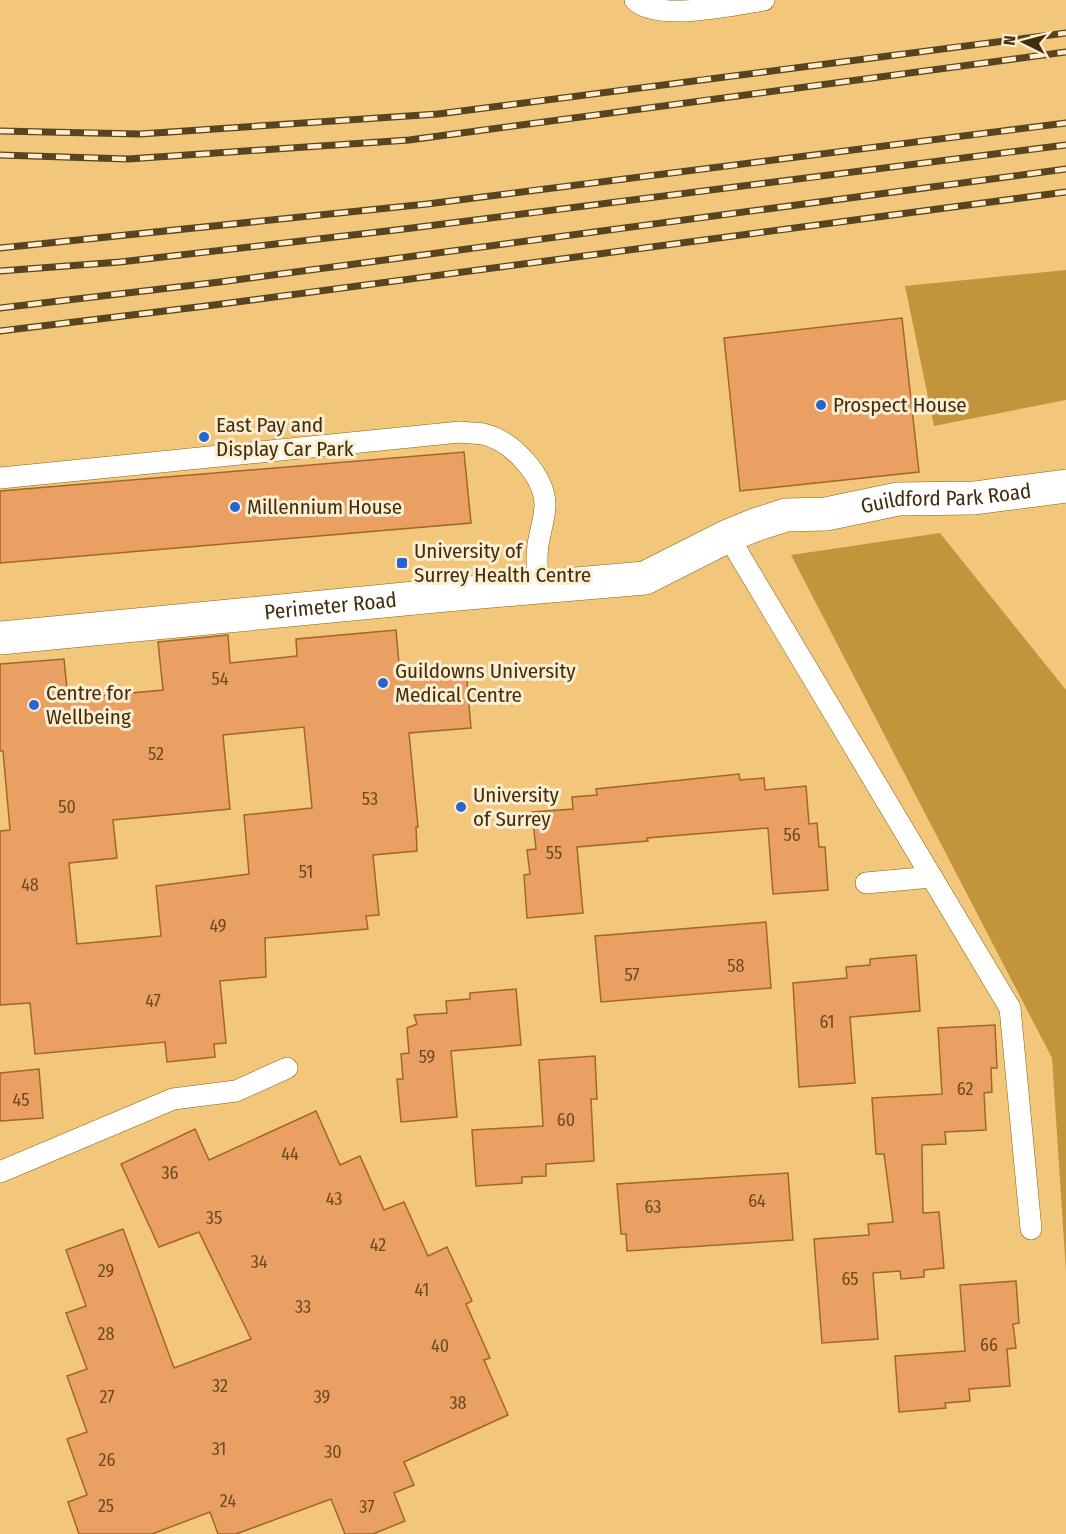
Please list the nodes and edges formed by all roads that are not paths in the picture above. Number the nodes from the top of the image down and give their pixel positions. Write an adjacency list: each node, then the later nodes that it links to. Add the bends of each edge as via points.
1 (634, 0): 2 (lane, via 652,10 669,12)
2 (764, 0)
3 (0, 478): 7 (lane, via 460,432 484,434 522,458 544,490 537,565)
4 (1066, 486): 5 (street, Guildford Park Road, via 974,498 898,499)
5 (826, 514): 6 (street, Perimeter Road, via 786,515)
6 (728, 536): 7 (street, Perimeter Road, via 645,578); 9 (lane)
7 (539, 587): 8 (street, Perimeter Road)
8 (0, 638)
9 (932, 876): 10 (lane); 13 (lane, via 1010,1008)
10 (866, 883)
11 (287, 1068): 12 (lane, via 236,1091 173,1100)
12 (0, 1172)
13 (1031, 1229)

